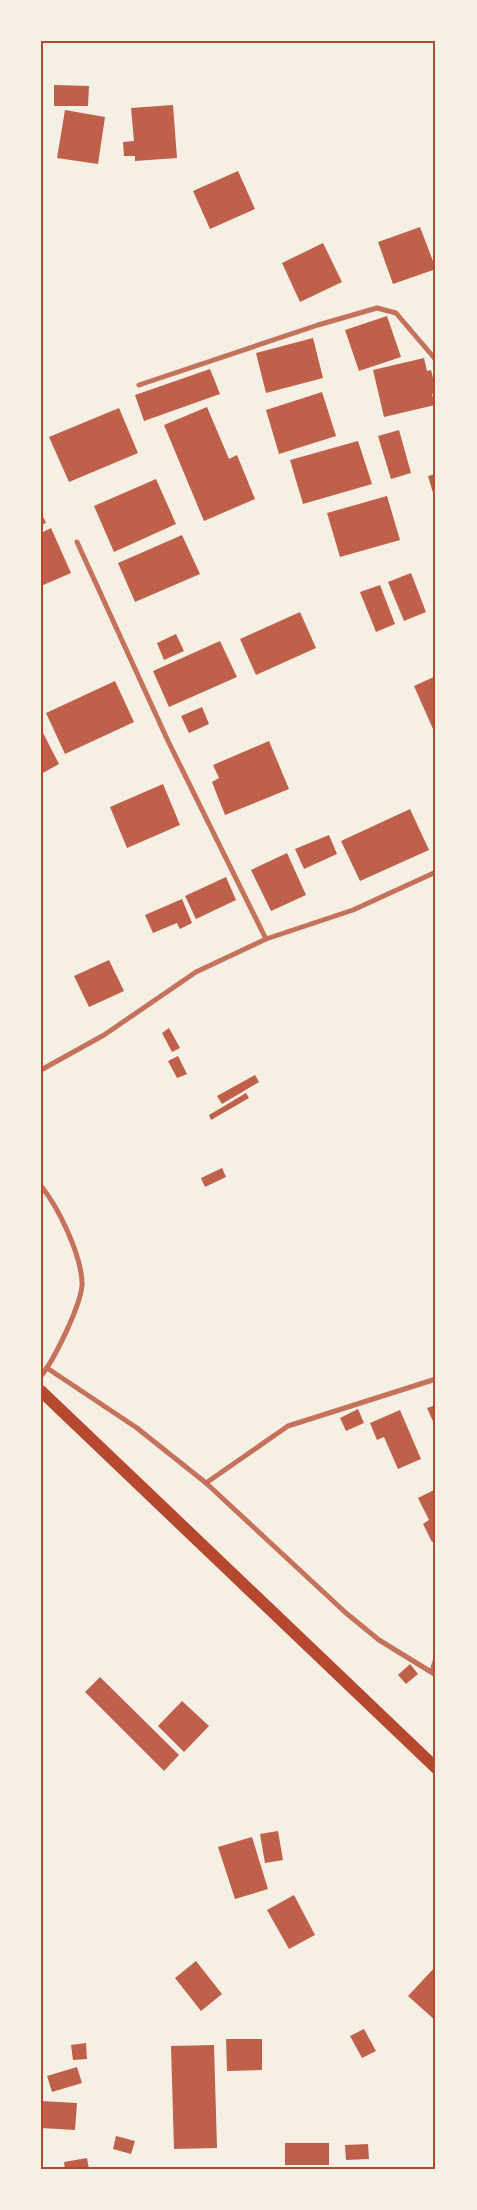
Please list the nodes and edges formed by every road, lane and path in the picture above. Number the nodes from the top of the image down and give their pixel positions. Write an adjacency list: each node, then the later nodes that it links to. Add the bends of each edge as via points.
1 (436, 360): 2 (street, via 396,313 377,308)
2 (139, 385)
3 (77, 542): 5 (street, via 168,741)
4 (436, 872): 5 (street, via 353,910)
5 (266, 939): 6 (street, via 196,972 104,1035)
6 (41, 1070)
7 (41, 1186): 8 (street, via 50,1197 74,1246 83,1283 70,1325)
8 (47, 1368): 9 (street); 12 (street, via 137,1428)
9 (41, 1376)
10 (436, 1379): 12 (street, via 288,1426)
11 (41, 1391): 15 (main road)
12 (206, 1483): 14 (street, via 346,1613 379,1640)
13 (436, 1658): 14 (street)
14 (434, 1673)
15 (436, 1768)

